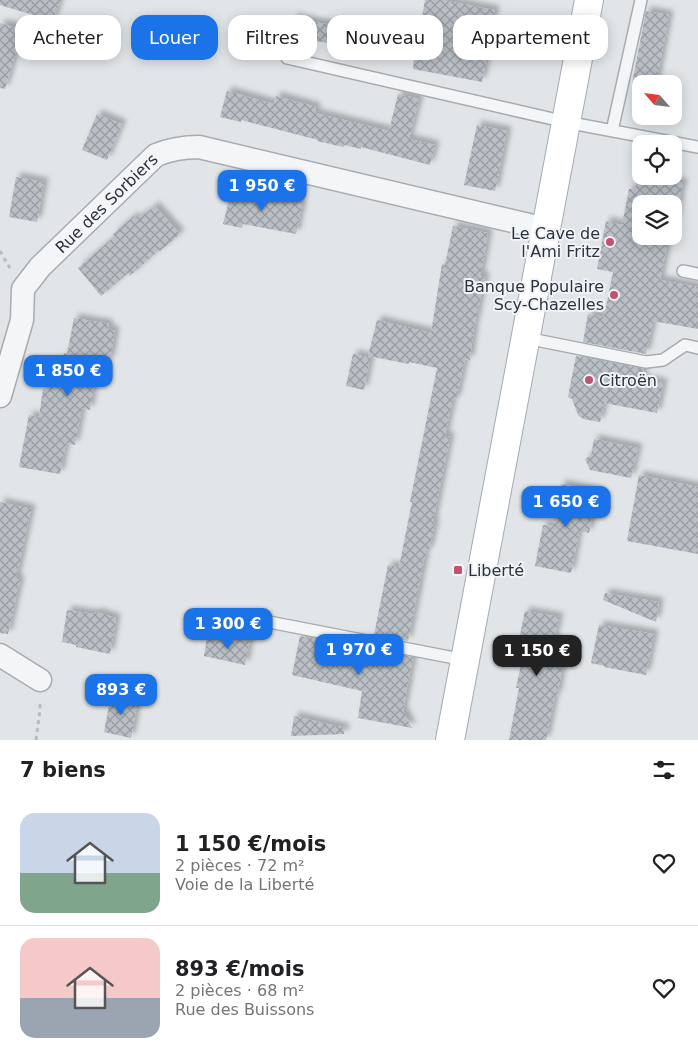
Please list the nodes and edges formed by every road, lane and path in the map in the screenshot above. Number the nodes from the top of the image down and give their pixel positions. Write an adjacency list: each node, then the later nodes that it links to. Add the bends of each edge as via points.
1 (590, 0): 4 (main road)
2 (641, 0): 5 (lane)
3 (296, 60): 4 (lane)
4 (566, 122): 5 (lane); 7 (main road)
5 (612, 131): 6 (lane)
6 (698, 146)
7 (546, 229): 10 (main road); 12 (street, Rue des Sorbiers, via 199,147 167,150 156,155 40,267 23,289 22,320)
8 (683, 271): 9 (lane)
9 (698, 274)
10 (526, 338): 11 (lane, via 646,362 663,360 685,345); 15 (main road)
11 (698, 348)
12 (0, 396)
13 (264, 621): 15 (lane)
14 (0, 655): 16 (street)
15 (465, 660): 18 (main road)
16 (40, 680): 17 (path)
17 (36, 740)
18 (450, 740)

